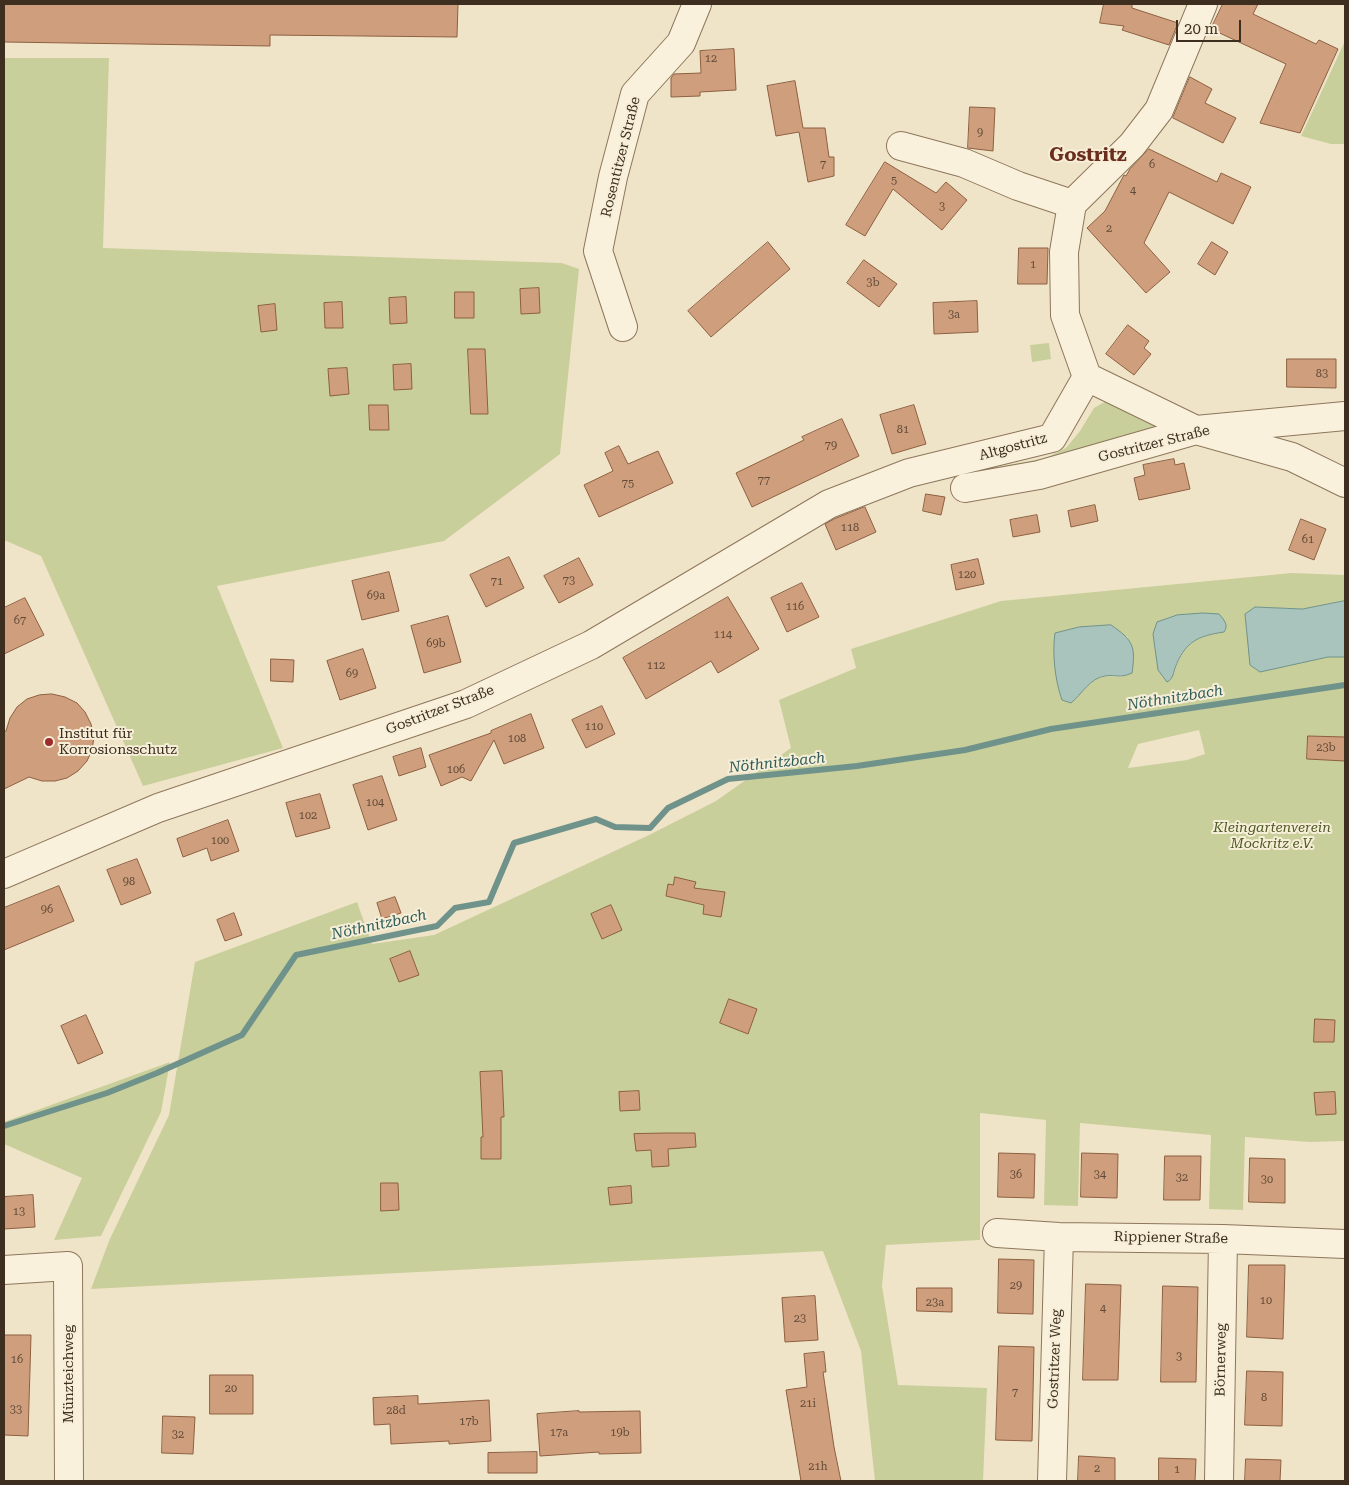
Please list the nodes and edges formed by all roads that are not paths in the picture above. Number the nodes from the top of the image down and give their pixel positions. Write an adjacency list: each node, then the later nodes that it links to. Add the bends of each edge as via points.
1 (697, 4): 5 (street, Rosentitzer Straße, via 681,43 635,94 613,176 598,251)
2 (1203, 4): 4 (street, via 1159,110 1132,145)
3 (901, 146): 4 (street, via 964,163)
4 (1072, 204): 6 (street, via 1064,252 1065,315)
5 (623, 326)
6 (1087, 377): 8 (street); 9 (street, Altgostritz, via 1052,438)
7 (1345, 416): 8 (street, Gostritzer Straße)
8 (1196, 430): 10 (street, via 1292,457); 11 (street, Gostritzer Straße, via 1039,475)
9 (909, 474): 12 (street, Gostritzer Straße, via 829,504 591,646 466,704 158,808)
10 (1345, 483)
11 (964, 488)
12 (4, 874)
13 (997, 1233): 14 (street, Rippiener Straße)
14 (1059, 1237): 15 (street, Rippiener Straße); 19 (street, Gostritzer Weg)
15 (1224, 1238): 16 (street, Rippiener Straße); 20 (street, Börnerweg)
16 (1345, 1244)
17 (4, 1270): 18 (street, Münzteichweg, via 68,1266)
18 (69, 1481)
19 (1052, 1481)
20 (1219, 1481)

